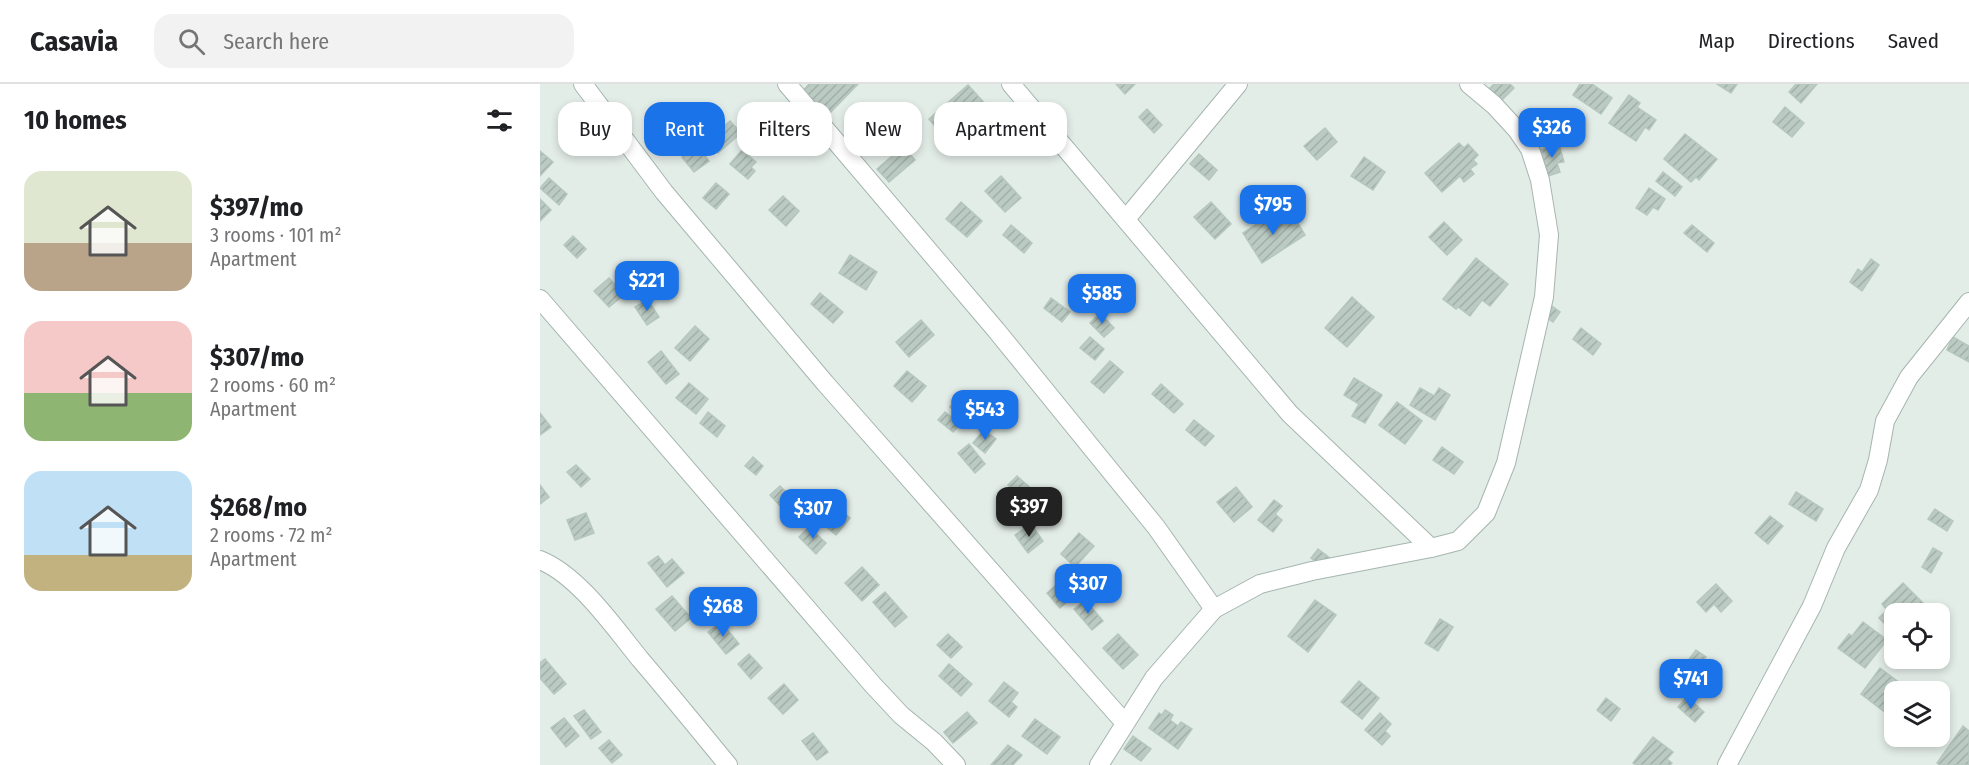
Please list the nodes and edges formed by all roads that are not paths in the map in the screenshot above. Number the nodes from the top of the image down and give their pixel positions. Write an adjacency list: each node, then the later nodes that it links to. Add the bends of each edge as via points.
1 (583, 84): 12 (street, via 664,192 817,374)
2 (787, 84): 11 (street, via 996,330 1156,527)
3 (1011, 84): 6 (street)
4 (1469, 84): 9 (street, via 1494,105 1530,149 1540,180 1549,235 1544,297 1506,464 1486,513 1458,541)
5 (1230, 87): 6 (street)
6 (1126, 219): 9 (street, via 1290,414)
7 (540, 299): 14 (street, via 873,685)
8 (1969, 302): 16 (street, via 1909,377 1885,421 1869,490)
9 (1431, 548): 11 (street, via 1260,584)
10 (540, 560): 13 (street, via 569,577)
11 (1214, 609): 12 (street, via 1154,678)
12 (1124, 722): 15 (street)
13 (728, 765)
14 (956, 765)
15 (1099, 765)
16 (1727, 765)

